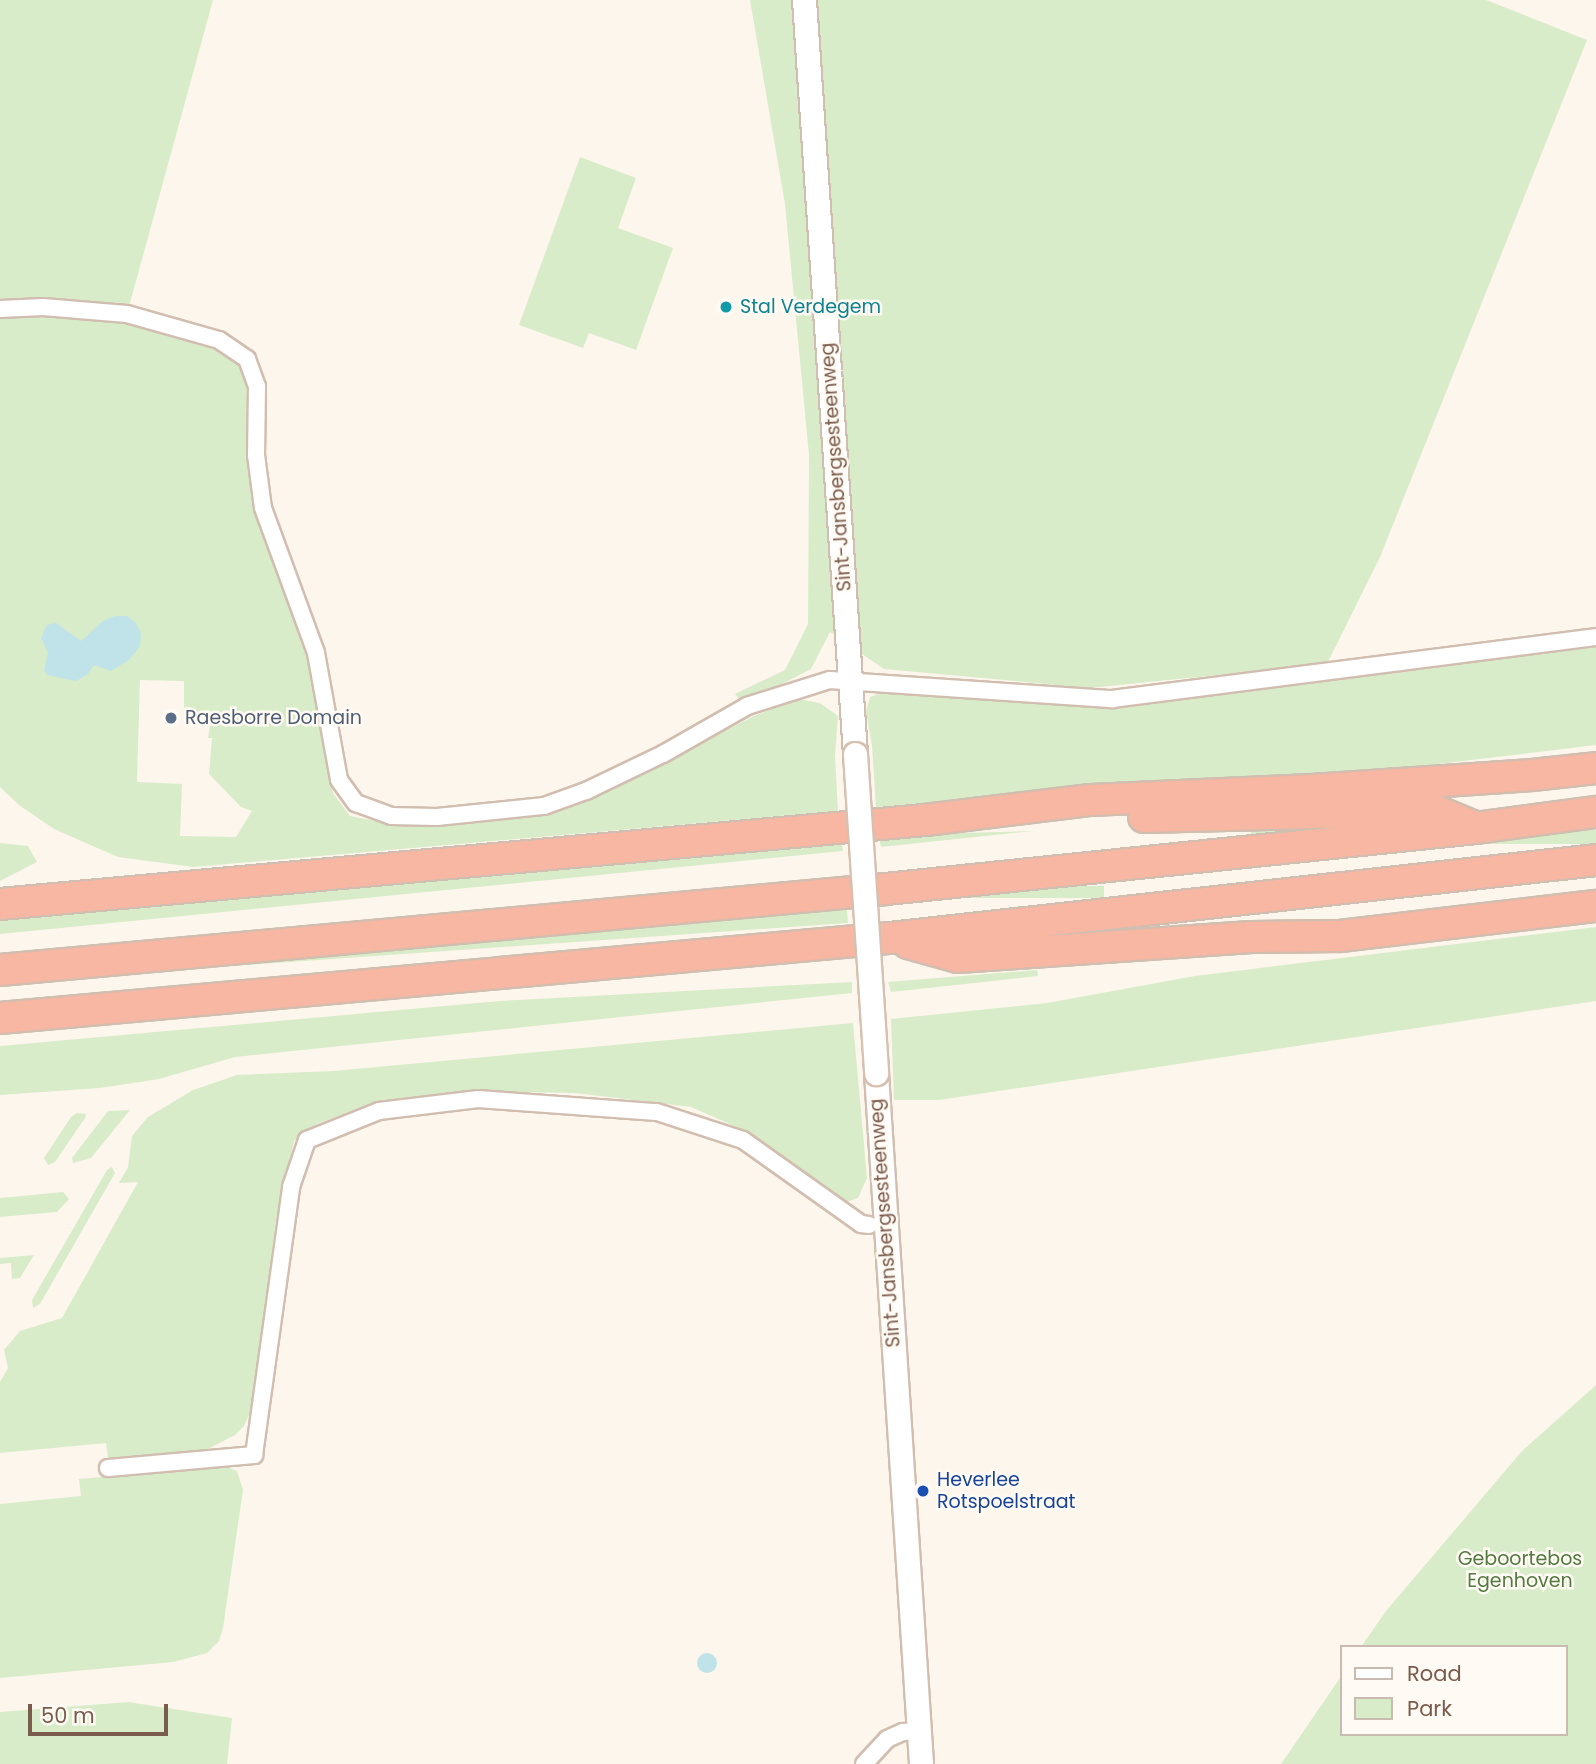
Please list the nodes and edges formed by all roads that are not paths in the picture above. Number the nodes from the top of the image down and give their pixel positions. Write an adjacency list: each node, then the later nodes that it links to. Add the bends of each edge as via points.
1 (804, 0): 4 (main road, Sint-Jansbergsesteenweg)
2 (0, 309): 4 (street, via 43,307 127,314 219,340 247,359 257,386 256,455 263,508 316,653 339,779 356,803 391,816 437,817 544,806 663,754 747,706 830,680)
3 (1596, 637): 4 (street, via 1112,699)
4 (850, 682): 17 (main road, Sint-Jansbergsesteenweg, bridge)
5 (1596, 768): 7 (highway, via 1312,790 1091,800)
6 (1596, 812): 8 (highway)
7 (925, 820): 8 (highway, via 1434,810); 10 (highway)
8 (1476, 828): 13 (highway, via 886,889)
9 (1596, 860): 12 (highway)
10 (0, 905)
11 (1596, 906): 12 (highway, via 1340,936 1251,937 958,957)
12 (890, 938): 14 (highway)
13 (0, 970)
14 (0, 1018)
15 (869, 1225): 16 (street, via 861,1224 743,1140 657,1112 478,1099 379,1111 307,1140 291,1187 254,1455)
16 (108, 1468)
17 (918, 1731): 18 (street, via 887,1739); 19 (main road, Sint-Jansbergsesteenweg)
18 (864, 1764)
19 (921, 1764)

